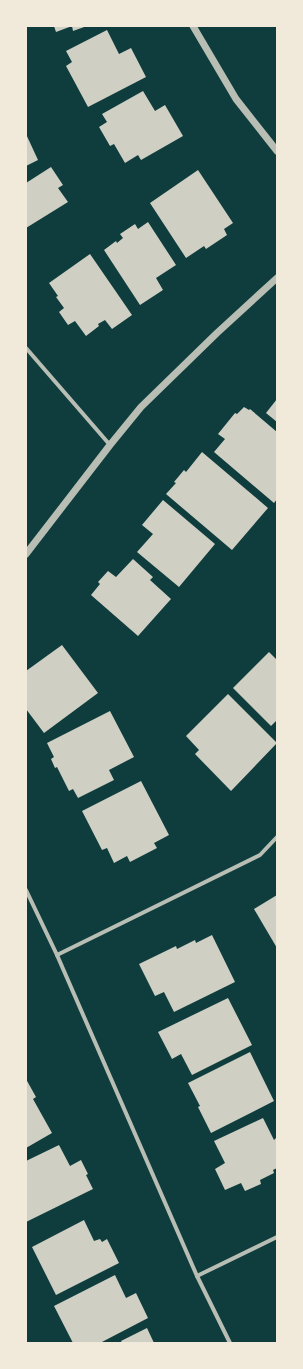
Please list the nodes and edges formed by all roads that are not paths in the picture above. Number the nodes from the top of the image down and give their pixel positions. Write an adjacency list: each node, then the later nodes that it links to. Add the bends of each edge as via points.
1 (193, 26): 2 (street, via 236,99)
2 (277, 151)
3 (277, 278): 5 (street, via 216,333 141,407)
4 (26, 348): 5 (street)
5 (110, 445): 6 (street)
6 (26, 554)
7 (277, 836): 9 (street, via 260,856)
8 (26, 890): 9 (street)
9 (58, 955): 11 (street)
10 (277, 1237): 11 (street)
11 (197, 1276): 12 (street)
12 (230, 1343)

